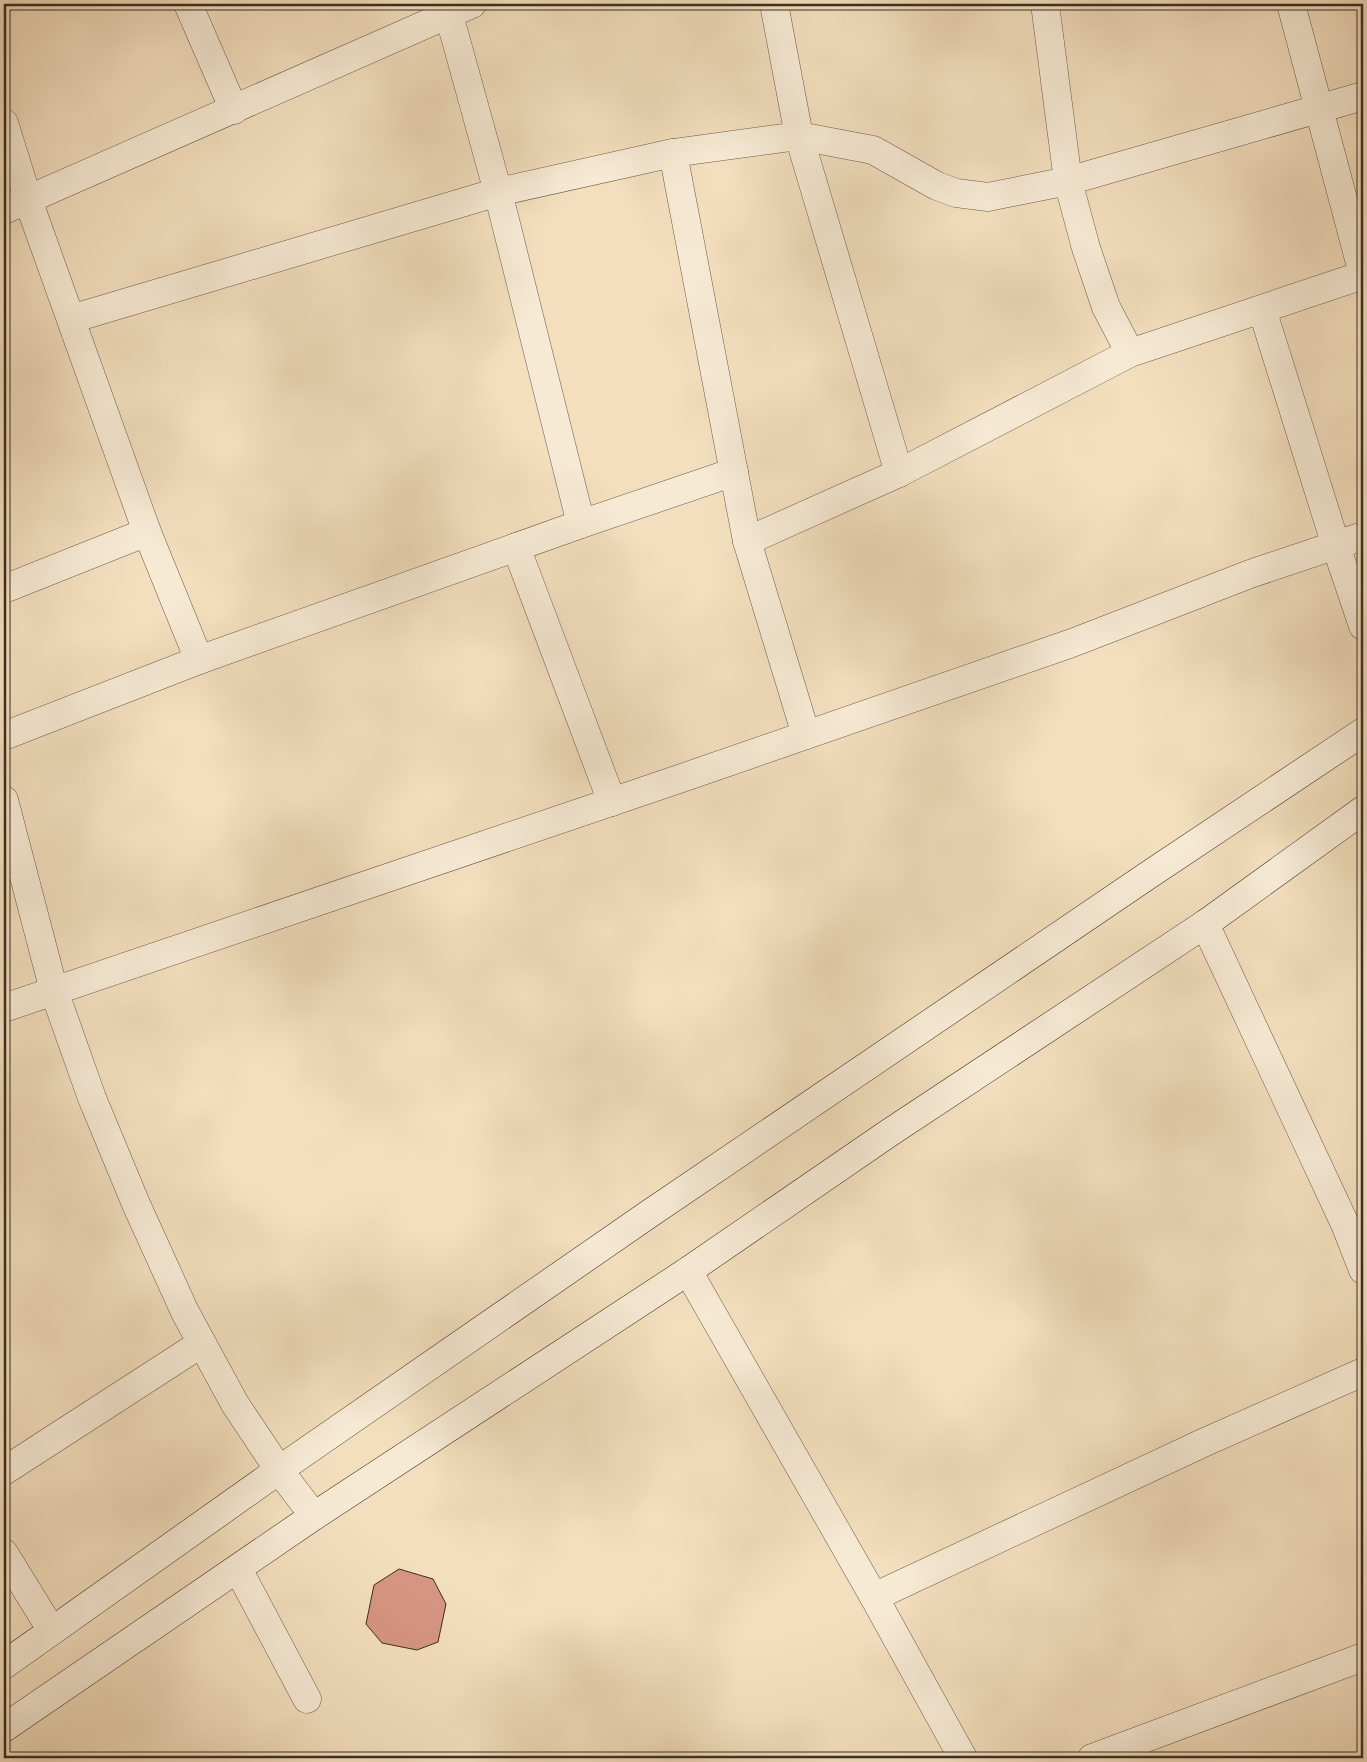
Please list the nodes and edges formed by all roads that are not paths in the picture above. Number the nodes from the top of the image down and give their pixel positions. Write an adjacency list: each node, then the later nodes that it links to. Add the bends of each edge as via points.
1 (188, 4): 8 (street)
2 (774, 4): 10 (street)
3 (1044, 4): 12 (street)
4 (1291, 4): 7 (street)
5 (456, 7): 8 (street); 13 (street)
6 (1363, 96): 7 (street)
7 (1320, 109): 12 (street); 15 (street)
8 (234, 110): 14 (street)
9 (4, 123): 14 (street)
10 (799, 136): 11 (street); 12 (street, via 873,150 936,186 956,193 988,197); 20 (street)
11 (673, 152): 13 (street); 19 (street)
12 (1068, 181): 18 (street, via 1106,307)
13 (498, 192): 17 (street); 21 (street)
14 (16, 205): 17 (street)
15 (1363, 274): 16 (street)
16 (1262, 309): 18 (street); 25 (street)
17 (70, 319): 22 (street)
18 (1130, 353): 20 (street)
19 (734, 472): 21 (street); 24 (street)
20 (898, 473): 24 (street)
21 (581, 524): 26 (street)
22 (146, 532): 27 (street); 29 (street)
23 (1363, 536): 25 (street)
24 (747, 541): 31 (street)
25 (1336, 546): 28 (street); 31 (street, via 1250,574 1072,642)
26 (516, 548): 29 (street); 34 (street)
27 (4, 590)
28 (1363, 626)
29 (199, 660): 32 (street)
30 (1363, 732): 43 (street, via 648,1214)
31 (806, 735): 34 (street)
32 (4, 736)
33 (4, 800): 37 (street)
34 (612, 802): 37 (street)
35 (1363, 810): 36 (street)
36 (1205, 924): 39 (street, via 1345,1224); 40 (street, via 889,1133)
37 (54, 990): 38 (street); 41 (street, via 92,1098 185,1312)
38 (4, 1008)
39 (1363, 1270)
40 (688, 1271): 45 (street); 48 (street)
41 (202, 1343): 43 (street, via 235,1404); 44 (street)
42 (1363, 1372): 48 (street)
43 (279, 1470): 45 (street); 49 (street)
44 (4, 1471)
45 (314, 1516): 47 (street)
46 (4, 1553): 49 (street)
47 (238, 1569): 52 (street); 53 (street)
48 (874, 1597): 54 (street)
49 (52, 1631): 51 (street)
50 (1363, 1657): 55 (street)
51 (4, 1665)
52 (307, 1699)
53 (4, 1728)
54 (963, 1758)
55 (1092, 1758)

